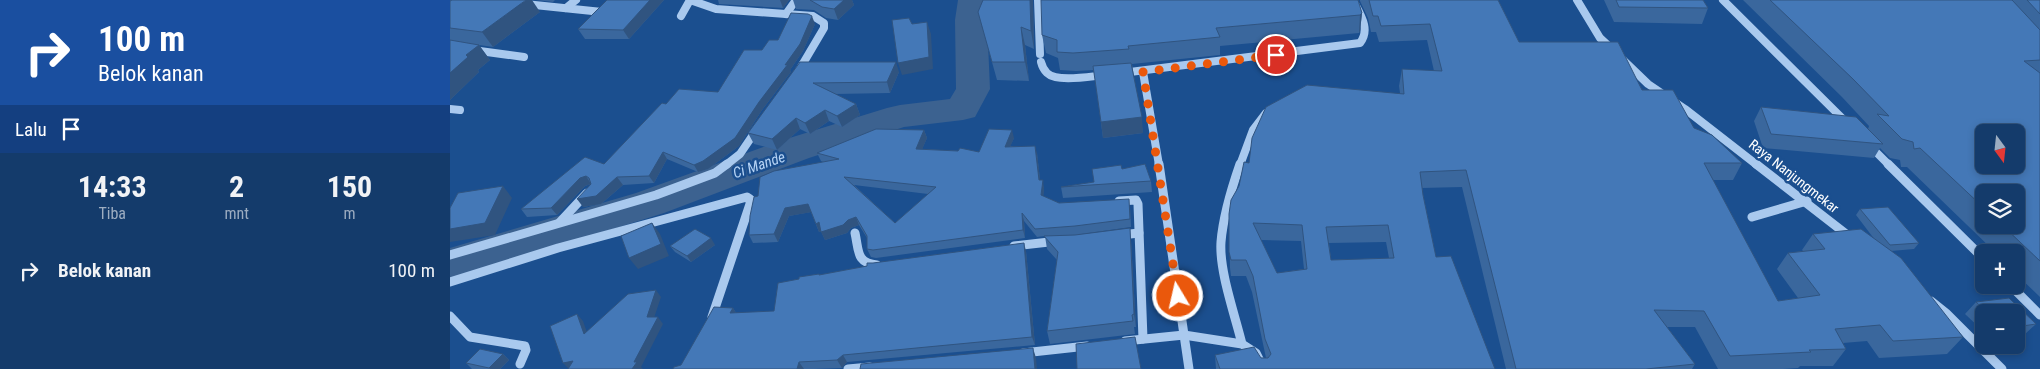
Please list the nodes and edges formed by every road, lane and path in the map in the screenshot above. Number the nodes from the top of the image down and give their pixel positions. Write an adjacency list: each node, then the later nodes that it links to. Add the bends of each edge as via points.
1 (576, 0): 9 (street)
2 (690, 0): 11 (street, via 716,8); 12 (street)
3 (796, 0): 11 (street)
4 (1038, 0): 14 (street)
5 (1353, 0): 19 (street, via 1366,27 1360,44)
6 (1577, 0): 29 (street, Raya Nanjungmekar, via 1600,38 1648,84)
7 (1723, 0): 25 (street)
8 (517, 4): 9 (street)
9 (566, 8): 10 (street)
10 (602, 12)
11 (786, 14): 17 (street, via 814,16 824,23)
12 (681, 16)
13 (450, 47): 15 (street)
14 (1040, 54)
15 (524, 57)
16 (1041, 62): 19 (street, via 1050,75 1061,77)
17 (802, 67): 18 (street); 20 (street)
18 (812, 67)
19 (1143, 72): 47 (street)
20 (790, 82)
21 (450, 109): 23 (street)
22 (1269, 109): 50 (street, via 1253,130 1233,184 1221,243 1225,276)
23 (460, 110)
24 (762, 122): 31 (street, via 740,154 715,174)
25 (1857, 133)
26 (1864, 140): 38 (street)
27 (590, 190): 31 (street)
28 (1112, 201): 33 (street, via 1136,200)
29 (1806, 201): 30 (street); 36 (street, Raya Nanjungmekar)
30 (1752, 217)
31 (558, 224): 39 (street)
32 (855, 233): 40 (street, via 860,258 866,264)
33 (1139, 233): 34 (street); 48 (street)
34 (1112, 236)
35 (1069, 241): 37 (street)
36 (1856, 242)
37 (1008, 247)
38 (1975, 250)
39 (450, 254)
40 (886, 263)
41 (450, 282): 46 (street, via 558,248 747,197 750,204)
42 (2019, 294): 44 (street)
43 (1924, 296): 58 (street)
44 (2040, 315)
45 (450, 316): 53 (street, via 470,337 525,346)
46 (707, 326)
47 (1184, 335): 48 (street); 50 (street); 56 (street)
48 (1143, 338): 49 (street)
49 (1114, 342)
50 (1242, 344): 57 (street, via 1256,353)
51 (1094, 345): 52 (street)
52 (1010, 354)
53 (520, 364)
54 (877, 366): 55 (street)
55 (848, 369)
56 (1189, 369)
57 (1264, 369)
58 (2002, 369)

